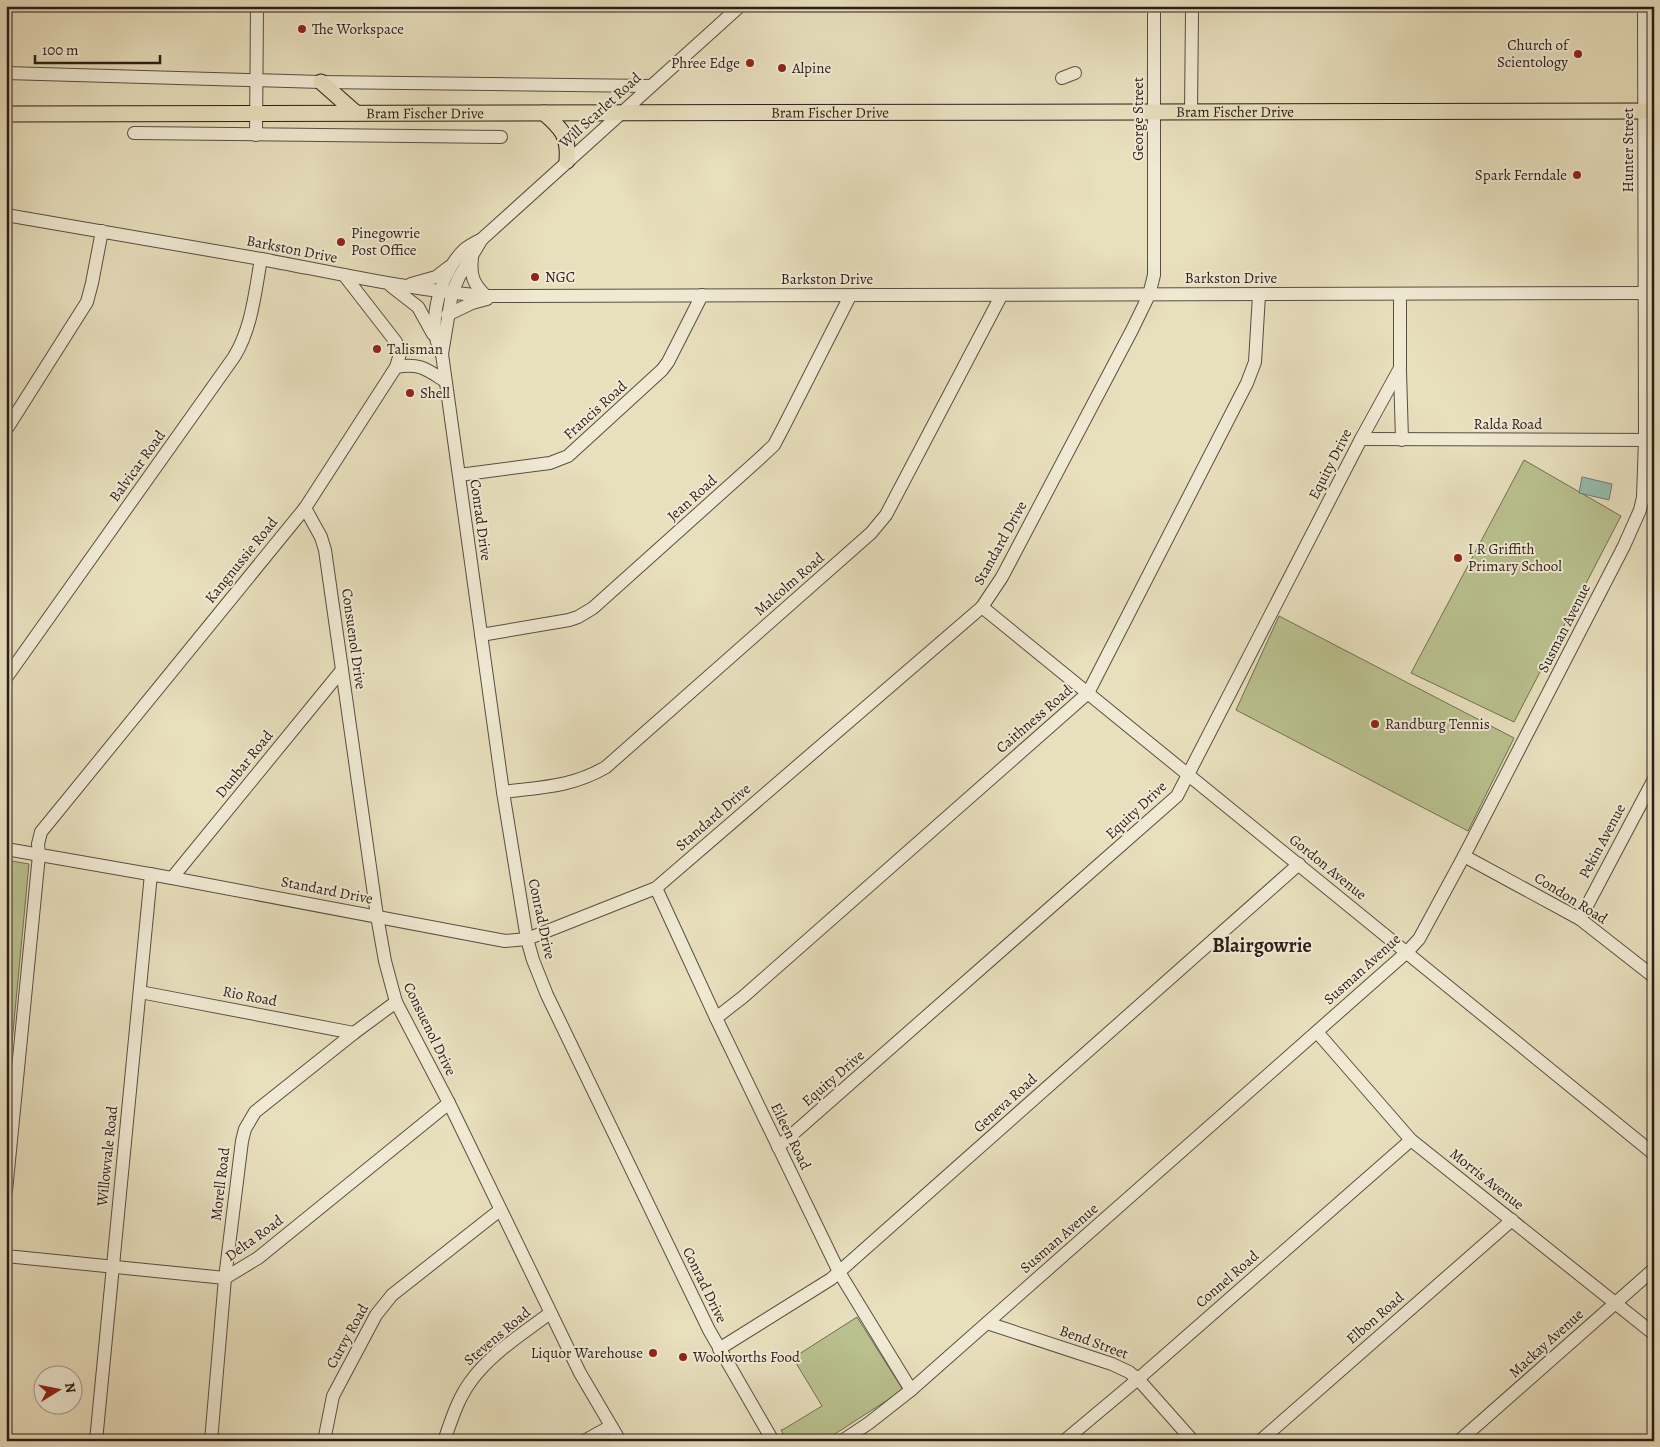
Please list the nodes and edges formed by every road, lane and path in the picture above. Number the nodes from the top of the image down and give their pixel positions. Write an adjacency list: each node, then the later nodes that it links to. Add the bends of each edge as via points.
1 (257, 6): 9 (street)
2 (740, 6): 11 (street, Will Scarlet Road)
3 (1154, 6): 14 (street, George Street)
4 (1644, 6): 12 (street, Hunter Street)
5 (1192, 12): 15 (street)
6 (6, 73): 9 (street, Bram Fischer Drive)
7 (1074, 73): 8 (street)
8 (1062, 78)
9 (256, 80): 10 (street, Bram Fischer Drive); 16 (street)
10 (321, 82): 11 (street, Bram Fischer Drive); 17 (main road)
11 (650, 86): 13 (street, Will Scarlet Road)
12 (1649, 111): 15 (main road, Bram Fischer Drive); 24 (street, Hunter Street)
13 (622, 112): 14 (main road, Bram Fischer Drive); 18 (main road, Bram Fischer Drive); 23 (street, Will Scarlet Road)
14 (1154, 112): 15 (main road, Bram Fischer Drive); 27 (street, George Street)
15 (1191, 112)
16 (256, 113): 17 (main road, Bram Fischer Drive); 19 (main road, Bram Fischer Drive); 21 (street)
17 (356, 113): 18 (main road, Bram Fischer Drive)
18 (544, 113): 23 (main road, via 565,136)
19 (6, 114)
20 (134, 133): 21 (street, Bram Fischer Drive)
21 (256, 134): 22 (street, Bram Fischer Drive)
22 (501, 137)
23 (567, 161): 28 (street, Will Scarlet Road)
24 (1649, 201): 38 (street, Hunter Street)
25 (6, 215): 26 (street, Barkston Drive)
26 (102, 231): 30 (street, Barkston Drive); 50 (street, via 84,308)
27 (1154, 232): 40 (street, Standard Drive, via 1154,275)
28 (482, 239): 29 (street, Will Scarlet Road); 31 (street, Will Scarlet Road, via 466,248)
29 (472, 258): 35 (street, Will Scarlet Road); 41 (street, via 474,283)
30 (261, 259): 32 (street, Barkston Drive); 59 (street, Balvicar Road, via 241,347)
31 (454, 263): 34 (street, via 436,277); 35 (street, Will Scarlet Road, via 446,275)
32 (344, 275): 33 (street, Barkston Drive); 47 (street, via 396,342 400,354)
33 (384, 282): 34 (street, Barkston Drive); 45 (street, via 418,306)
34 (403, 286): 35 (street, Barkston Drive)
35 (446, 292): 41 (street, Barkston Drive); 44 (street, Conrad Drive); 45 (street, Conrad Drive, via 435,317)
36 (1259, 294): 37 (street, Barkston Drive); 40 (street, Barkston Drive); 60 (street, Caithness Road, via 1255,362 1250,377)
37 (1400, 294): 38 (street, Barkston Drive); 48 (street, Equity Drive)
38 (1649, 294): 53 (street, Susman Avenue)
39 (702, 295): 41 (street, Barkston Drive); 42 (street, Barkston Drive); 54 (street, Francis Road, via 662,370 568,456 534,466)
40 (1149, 295): 43 (street, Barkston Drive); 56 (street, Standard Drive, via 1002,577)
41 (490, 296): 44 (street)
42 (850, 296): 43 (street, Barkston Drive); 57 (street, Jean Road, via 774,445 758,460 578,617)
43 (1001, 296): 63 (street, Malcolm Road, via 886,515 871,533 606,767 590,777 561,785)
44 (447, 315): 46 (street, Conrad Drive)
45 (435, 338): 46 (street, Conrad Drive)
46 (442, 354): 49 (street, Conrad Drive)
47 (396, 367): 49 (street, via 423,367); 55 (street, Kangnussie Road)
48 (1400, 368): 51 (street, Equity Drive); 52 (street, Equity Drive)
49 (445, 381): 54 (street, Conrad Drive)
50 (6, 430)
51 (1361, 439): 52 (street, Ralda Road); 61 (street, Equity Drive)
52 (1402, 440): 53 (street, Ralda Road)
53 (1649, 440): 66 (street, Susman Avenue, via 1643,497 1634,524)
54 (459, 475): 57 (street, Conrad Drive)
55 (305, 508): 58 (street, Consuenol Drive, via 325,550); 65 (street, Kangnussie Road, via 48,822 38,839)
56 (982, 607): 60 (street, Gordon Avenue); 70 (street, Standard Drive)
57 (481, 635): 63 (street, Conrad Drive)
58 (342, 670): 69 (street, Dunbar Road); 71 (street, Consuenol Drive)
59 (6, 678)
60 (1088, 693): 61 (street, Gordon Avenue); 78 (street, Caithness Road)
61 (1187, 775): 67 (street, Gordon Avenue); 83 (street, Equity Drive, via 1174,799)
62 (1654, 779): 72 (street, Pekin Avenue)
63 (503, 792): 73 (street, Conrad Drive)
64 (6, 849): 65 (street, Standard Drive)
65 (39, 855): 68 (street, Standard Drive); 85 (street, Kangnussie Road)
66 (1464, 856): 72 (street, Condon Road); 74 (street, Susman Avenue, via 1419,939)
67 (1299, 864): 74 (street, Gordon Avenue); 91 (street, Geneva Road)
68 (151, 874): 69 (street, Standard Drive); 76 (street, Willowvale Road)
69 (172, 878): 71 (street, Standard Drive)
70 (656, 888): 73 (street, Standard Drive); 78 (street, Eileen Road)
71 (377, 916): 73 (street, Standard Drive, via 505,941); 77 (street, Consuenol Drive)
72 (1580, 919): 75 (street, Condon Road)
73 (527, 939): 97 (street, Conrad Drive, via 547,995)
74 (1407, 952): 79 (street, Susman Avenue); 84 (street, Gordon Avenue)
75 (1654, 977)
76 (140, 992): 80 (street, Rio Road); 89 (street, Willowvale Road)
77 (396, 1002): 80 (street, Morell Road); 81 (street, Consuenol Drive)
78 (716, 1018): 83 (street, Eileen Road)
79 (1316, 1032): 82 (street, Morris Avenue); 95 (street, Susman Avenue)
80 (354, 1033): 92 (street, Morell Road, via 250,1119 242,1141)
81 (449, 1103): 86 (street, Consuenol Drive); 92 (street, Delta Road, via 258,1258)
82 (1411, 1140): 87 (street, Morris Avenue); 98 (street, Connel Road)
83 (778, 1147): 91 (street, Eileen Road)
84 (1654, 1154)
85 (6, 1191)
86 (500, 1210): 94 (street, Consuenol Drive); 103 (street, Curvy Road, via 385,1302 333,1396)
87 (1512, 1220): 93 (street, Morris Avenue); 111 (street, Elbon Road)
88 (6, 1256): 89 (street, Delta Road)
89 (113, 1266): 92 (street, Delta Road); 101 (street, Willowvale Road)
90 (1654, 1269): 93 (street, Mackay Avenue)
91 (839, 1272): 97 (street, Geneva Road); 99 (street, Eileen Road)
92 (225, 1278): 102 (street, Morell Road)
93 (1614, 1304): 96 (street, Morris Avenue); 112 (street, Mackay Avenue)
94 (550, 1313): 100 (street, Consuenol Drive); 104 (street, Stevens Road, via 479,1371 464,1390)
95 (987, 1323): 98 (street, Bend Street, via 1112,1364); 99 (street, Susman Avenue)
96 (1654, 1334)
97 (719, 1349): 107 (street, Conrad Drive)
98 (1138, 1379): 109 (street, Connel Road); 110 (street, Bend Street)
99 (912, 1390): 108 (street, Susman Avenue)
100 (611, 1426): 105 (street); 106 (street, Consuenol Drive)
101 (96, 1441)
102 (211, 1441)
103 (324, 1441)
104 (444, 1441)
105 (584, 1441)
106 (620, 1441)
107 (773, 1441)
108 (842, 1441)
109 (1064, 1441)
110 (1193, 1441)
111 (1260, 1441)
112 (1460, 1441)

